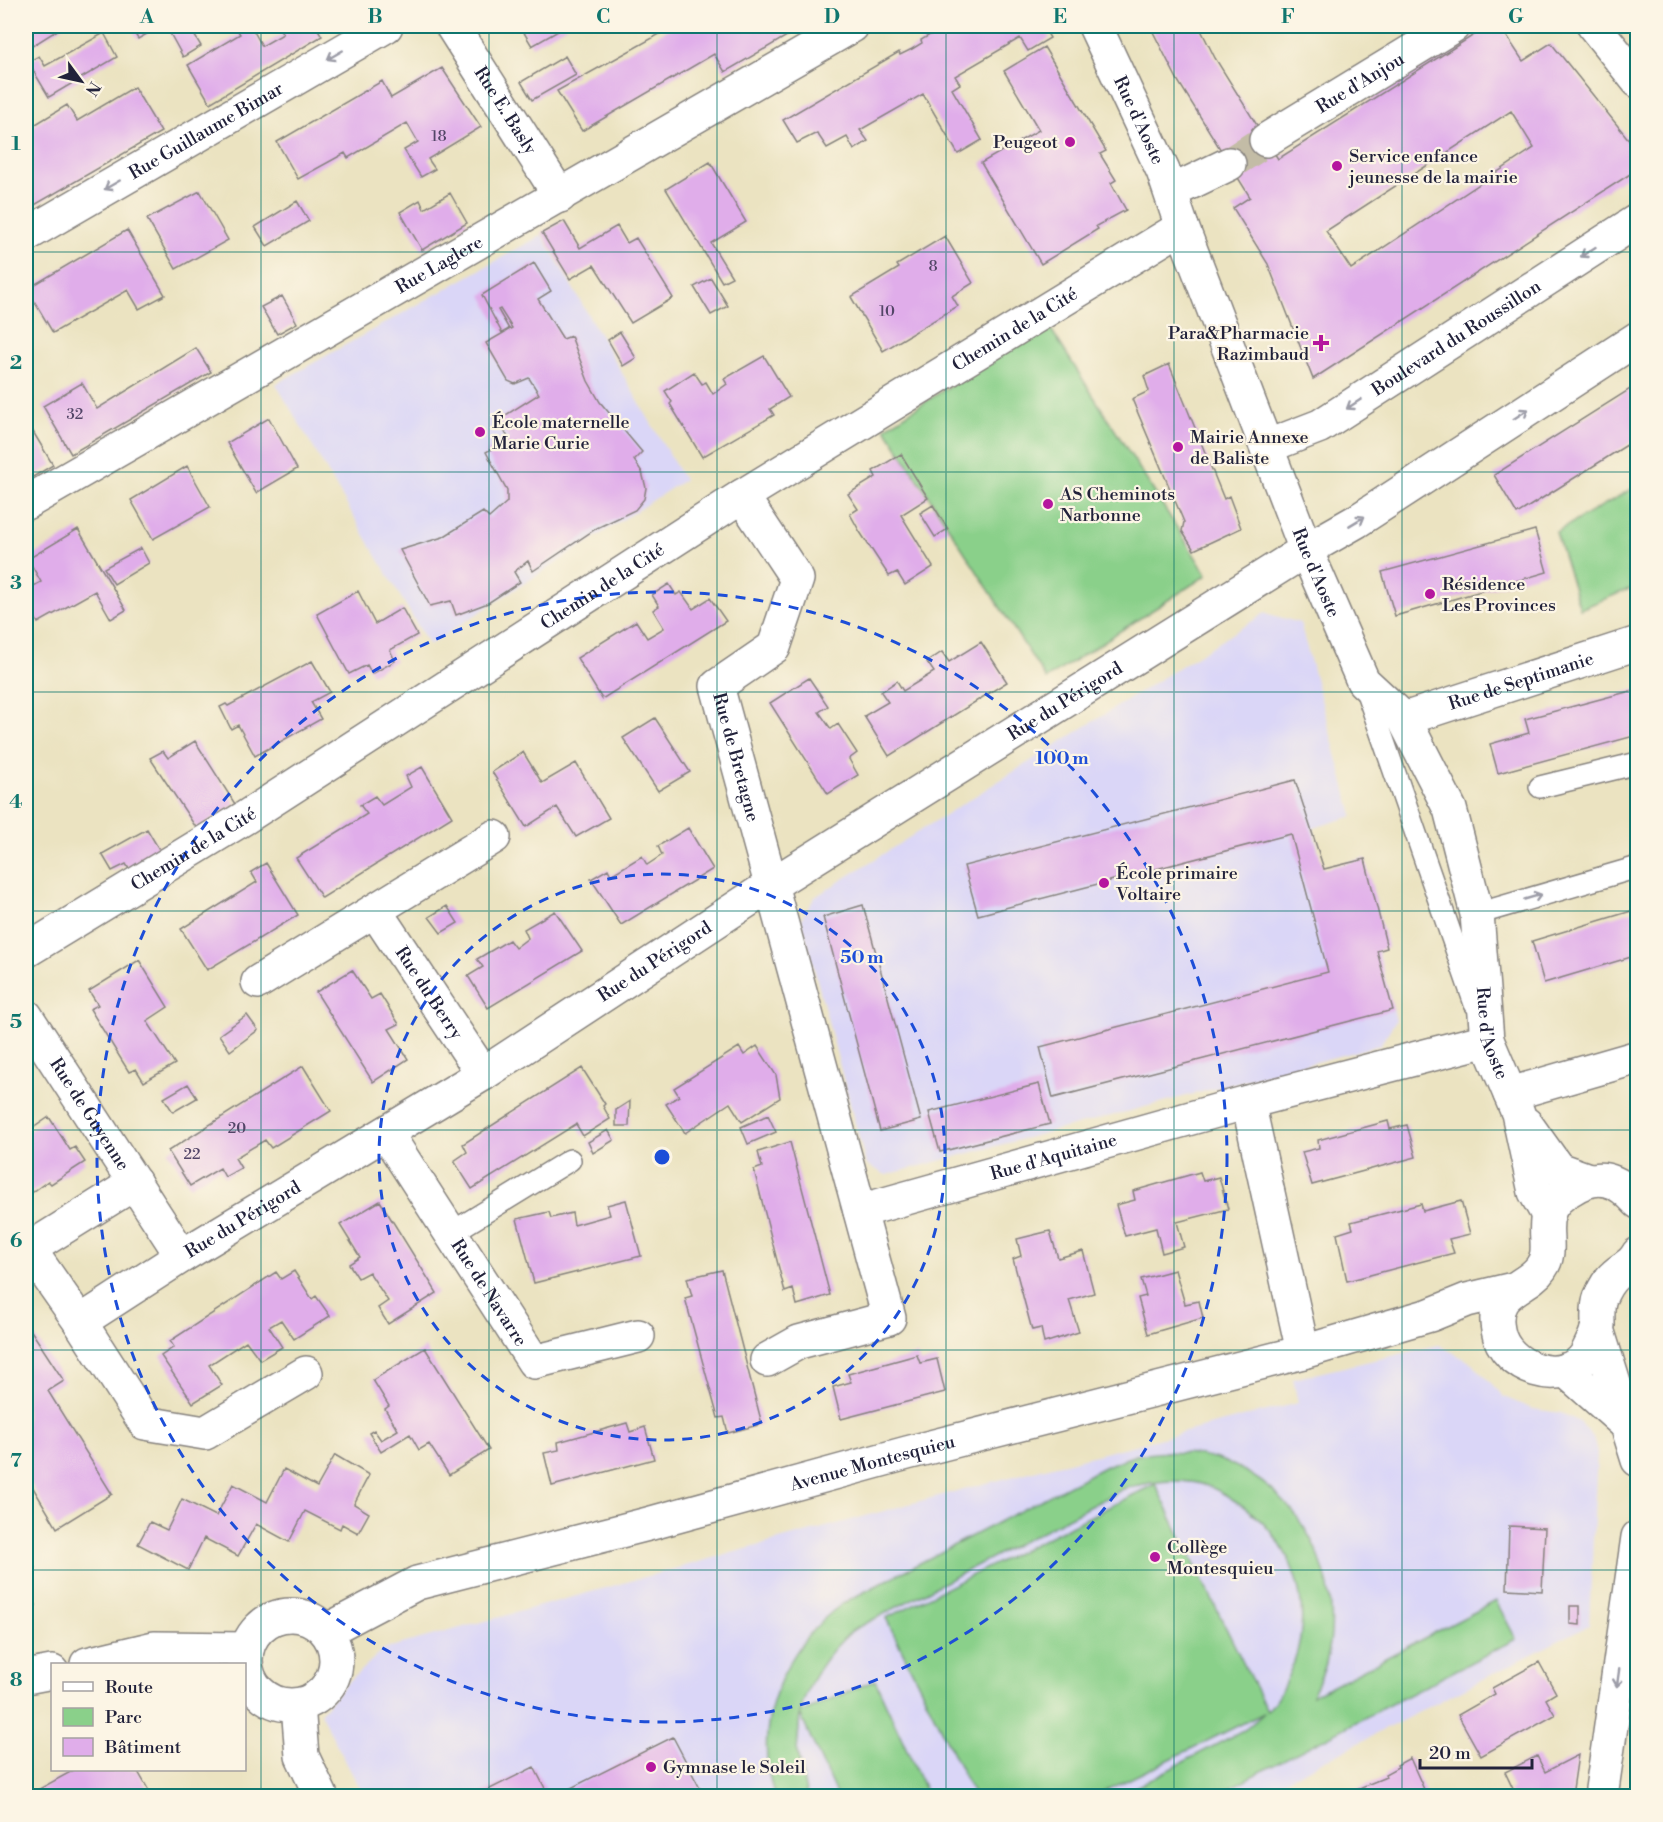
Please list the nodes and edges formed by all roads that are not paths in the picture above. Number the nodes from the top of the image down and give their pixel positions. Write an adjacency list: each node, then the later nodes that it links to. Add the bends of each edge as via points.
1 (386, 26): 14 (street, Rue Guillaume Bimar, one-way to 14)
2 (452, 26): 11 (street, Rue E. Basly)
3 (852, 26): 11 (street, Rue Laglere)
4 (1095, 26): 10 (street, Rue d'Aoste)
5 (1453, 26): 8 (street, Rue d'Anjou)
6 (1594, 26): 7 (street)
7 (1638, 81)
8 (1266, 140)
9 (1229, 164): 10 (street)
10 (1171, 192): 13 (street, Rue d'Aoste)
11 (560, 196): 18 (street, Rue Laglere)
12 (1638, 220): 16 (street, Boulevard du Roussillon, one-way to 16, via 1320,426)
13 (1182, 227): 16 (street, Rue d'Aoste); 17 (street, Chemin de la Cité)
14 (26, 235)
15 (1638, 338): 19 (street, one-way to 15, via 1357,521)
16 (1268, 446): 19 (street, Rue d'Aoste)
17 (742, 496): 27 (street, Rue de Bretagne, via 797,579 774,647 717,686); 30 (street, Chemin de la Cité, via 266,804)
18 (26, 503)
19 (1306, 550): 21 (street, Rue d'Aoste); 27 (street, Rue du Périgord)
20 (1638, 643): 22 (street, Rue de Septimanie)
21 (1363, 681): 22 (street, Rue d'Aoste); 33 (lane)
22 (1404, 718): 29 (street, Rue d'Aoste, via 1450,809)
23 (1638, 763): 24 (lane)
24 (1539, 787)
25 (494, 837): 28 (street)
26 (1638, 867): 29 (lane, one-way to 26)
27 (771, 885): 35 (street, Rue du Périgord); 43 (street)
28 (375, 911): 31 (street); 35 (street, Rue du Berry)
29 (1477, 914): 33 (street, Rue d'Aoste)
30 (26, 951)
31 (258, 982)
32 (26, 1016): 41 (street, Rue de Guyenne)
33 (1487, 1040): 36 (street, Rue d'Aquitaine); 37 (street, Rue d'Aoste)
34 (1638, 1057): 37 (street)
35 (483, 1074): 38 (street, Rue du Périgord)
36 (1248, 1102): 43 (street, Rue d'Aquitaine); 55 (street)
37 (1514, 1104): 40 (street, Rue d'Aoste, via 1558,1169); 44 (street, Rue d'Aoste, via 1535,1192)
38 (386, 1133): 45 (street, Rue de Navarre); 47 (street, Rue du Périgord)
39 (570, 1160): 45 (lane)
40 (1586, 1179): 42 (street, Rue d'Aoste, via 1603,1179 1624,1187); 44 (street, via 1558,1196)
41 (135, 1184): 46 (street, Rue de Guyenne); 47 (street, Rue de Guyenne)
42 (1638, 1202)
43 (860, 1211): 56 (street, via 889,1318 799,1342)
44 (1548, 1215): 49 (street, Avenue Montesquieu, via 1548,1259 1537,1274)
45 (451, 1233): 54 (street, Rue de Navarre, via 534,1362)
46 (27, 1250): 51 (street)
47 (182, 1256): 51 (street, Rue du Périgord)
48 (1636, 1260): 52 (street, via 1614,1276 1599,1300)
49 (1509, 1290): 50 (street, Avenue Montesquieu, via 1467,1300); 53 (street, via 1499,1310)
50 (1430, 1315): 53 (street, Avenue Montesquieu); 55 (street, Avenue Montesquieu)
51 (80, 1322): 58 (street, via 145,1423 205,1433)
52 (1597, 1329): 57 (street, via 1585,1356); 59 (street)
53 (1498, 1330): 57 (street, via 1509,1355 1530,1370)
54 (638, 1336)
55 (1303, 1352): 62 (street, Avenue Montesquieu, via 417,1584)
56 (767, 1360)
57 (1565, 1370): 59 (street)
58 (306, 1373)
59 (1626, 1424): 60 (street)
60 (1638, 1460)
61 (1638, 1537): 69 (street, one-way to 69)
62 (326, 1631): 63 (street, via 312,1620 297,1615 281,1616 259,1627); 67 (street, via 335,1650 335,1668 329,1684 312,1700)
63 (247, 1649): 64 (street, via 154,1648); 67 (street, via 246,1665 256,1689 281,1704)
64 (95, 1663)
65 (51, 1672): 66 (street)
66 (26, 1677)
67 (298, 1705): 68 (street, via 302,1756)
68 (321, 1797)
69 (1601, 1797)

